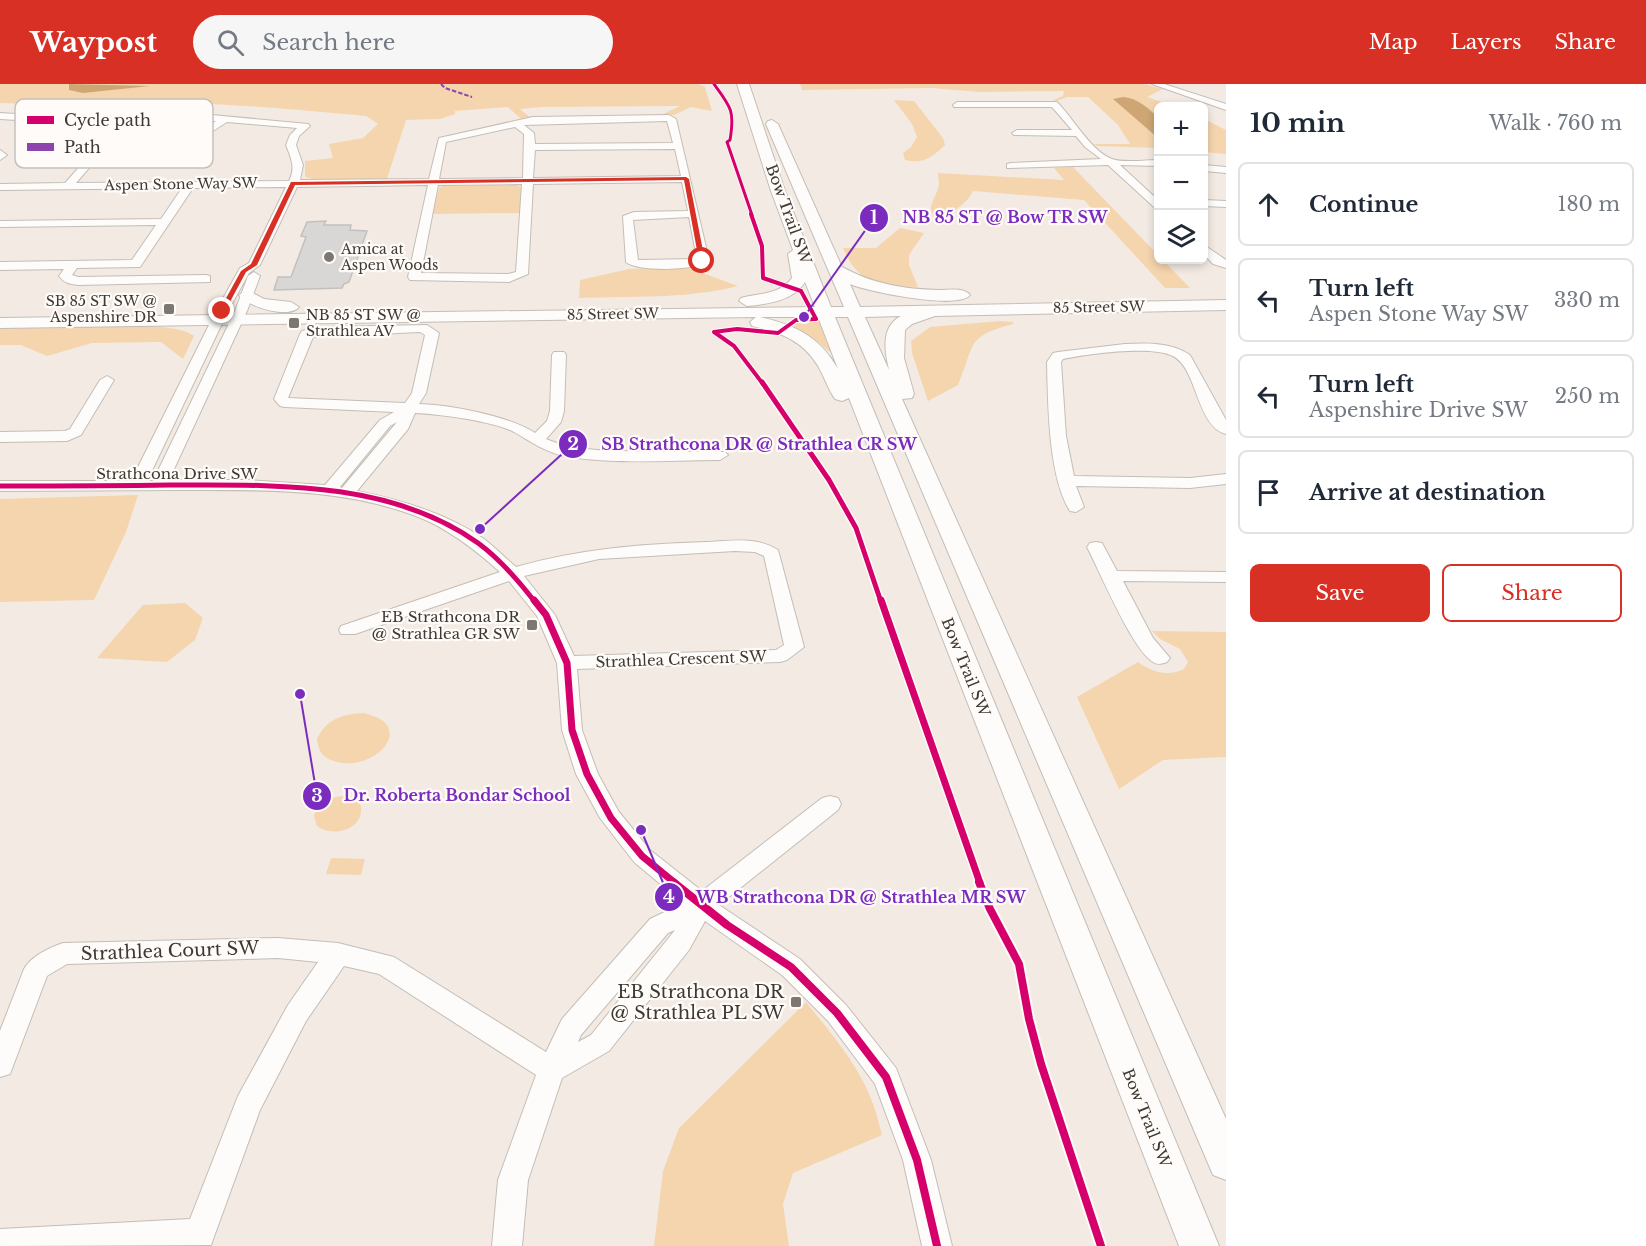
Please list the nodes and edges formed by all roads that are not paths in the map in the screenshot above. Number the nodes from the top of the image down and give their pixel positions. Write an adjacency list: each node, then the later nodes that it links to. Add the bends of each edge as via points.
1 (743, 84): 26 (main road, Bow Trail SW)
2 (1156, 84): 4 (street)
3 (1226, 102): 4 (street)
4 (1214, 103): 6 (street)
5 (957, 105): 17 (street, via 1054,104)
6 (1226, 107)
7 (768, 111): 47 (main road, Bow Trail SW)
8 (0, 116): 9 (street)
9 (15, 117)
10 (213, 120): 11 (street)
11 (223, 120): 13 (street); 15 (street)
12 (516, 123): 18 (street, via 666,118 673,121); 19 (street, via 529,133); 29 (street, via 442,140)
13 (305, 126): 14 (street); 30 (street, via 291,144 298,165)
14 (318, 127)
15 (213, 128)
16 (1017, 133): 17 (street)
17 (1078, 133): 20 (street)
18 (679, 146): 19 (street); 27 (street)
19 (530, 147): 28 (street)
20 (1111, 162): 21 (street); 22 (street); 35 (street)
21 (1154, 163)
22 (1011, 166)
23 (84, 168): 32 (street)
24 (1208, 168): 25 (street)
25 (1226, 170)
26 (774, 173): 34 (main road, Bow Trail SW); 55 (main road)
27 (686, 179): 28 (street, Aspen Stone Way SW); 38 (street)
28 (527, 180): 29 (street, Aspen Stone Way SW); 29 (street, via 522,274 514,278 420,279 413,275)
29 (434, 182): 30 (street, Aspen Stone Way SW)
30 (293, 183): 31 (street, Aspen Stone Way SW); 45 (street)
31 (190, 184): 32 (street, Aspen Stone Way SW); 39 (street)
32 (68, 186): 33 (street, Aspen Stone Way SW)
33 (0, 187)
34 (778, 191): 53 (main road, via 800,278 795,287 783,293); 55 (main road, Bow Trail SW)
35 (1154, 200)
36 (1208, 203): 37 (street)
37 (1226, 204)
38 (694, 214): 38 (street, via 701,263 632,262 627,218)
39 (164, 222): 40 (street); 42 (street)
40 (0, 224)
41 (1208, 253): 43 (street)
42 (136, 264): 44 (street); 49 (street)
43 (1226, 264)
44 (73, 265): 46 (street); 49 (street, via 65,276 70,280)
45 (254, 265): 56 (street, via 256,271); 56 (street, via 244,271)
46 (0, 266)
47 (837, 270): 51 (main road, via 855,281 887,291); 55 (main road, Bow Trail SW)
48 (206, 279): 49 (street)
49 (125, 280)
50 (1226, 295): 52 (main road, 85 Street SW)
51 (1047, 298): 52 (main road, 85 Street SW); 55 (main road, 85 Street SW)
52 (1158, 301): 54 (main road, 85 Street SW); 57 (main road, 85 Street SW)
53 (746, 302): 55 (main road, 85 Street SW); 56 (main road, 85 Street SW)
54 (1226, 305)
55 (838, 306): 57 (main road, 85 Street SW); 58 (main road, 85 Street SW); 59 (main road); 70 (main road, Bow Trail SW); 78 (main road)
56 (233, 311): 59 (main road, 85 Street SW); 60 (main road, 85 Street SW); 61 (main road, 85 Street SW); 63 (street); 75 (street)
57 (969, 311): 78 (main road, via 908,320 899,325 895,334 898,367)
58 (675, 313): 59 (main road, 85 Street SW); 70 (main road, via 745,319 799,334 817,349 851,413)
59 (582, 314)
60 (0, 315)
61 (172, 321): 62 (main road, 85 Street SW); 63 (main road, via 200,328)
62 (0, 323)
63 (209, 337): 74 (street)
64 (559, 355): 69 (street, via 557,411 554,422)
65 (107, 380): 68 (street, via 75,432 67,436)
66 (409, 409): 66 (street, via 419,393 432,333 422,328 307,334 281,399 285,403); 69 (street, via 508,437); 77 (street, via 403,426)
67 (1226, 429): 73 (street, via 1212,415 1186,359 1177,352 1149,347 1059,356 1054,362 1054,401)
68 (0, 437)
69 (536, 440): 71 (street, via 564,451 607,456)
70 (875, 441): 96 (main road, Bow Trail SW)
71 (720, 456)
72 (1226, 479): 73 (street, via 1190,483)
73 (1068, 481): 79 (street)
74 (137, 484): 75 (street, Strathcona Drive SW); 76 (street, Strathcona Drive SW)
75 (159, 484): 77 (street, Strathcona Drive SW)
76 (0, 486)
77 (338, 491): 81 (street, Strathcona Drive SW, via 436,519 478,543)
78 (934, 494): 92 (main road)
79 (1076, 507)
80 (1096, 547): 82 (street)
81 (514, 575): 84 (street); 86 (street, Strathcona Drive SW, via 546,615); 86 (street, Strathlea Crescent SW, via 582,556 650,548 760,547 772,554 794,647 789,652 780,656)
82 (1113, 576): 83 (street); 85 (street, via 1145,641)
83 (1226, 577)
84 (348, 630)
85 (1160, 658)
86 (567, 663): 88 (street, Strathcona Drive SW, via 573,730 587,774 610,818 642,856)
87 (830, 804): 88 (street)
88 (702, 904): 91 (street, via 680,943 600,1043); 95 (street, Strathcona Drive SW, via 791,967 837,1012 886,1077 917,1160)
89 (338, 954): 90 (street, Strathlea Court SW, via 278,948 63,954 37,969); 91 (street, Strathlea Court SW, via 384,965); 93 (street, via 297,1013 248,1105 200,1234)
90 (0, 1065)
91 (551, 1070): 94 (street, via 513,1180)
92 (1226, 1162)
93 (0, 1244)
94 (507, 1246)
95 (937, 1246)
96 (1199, 1246)

